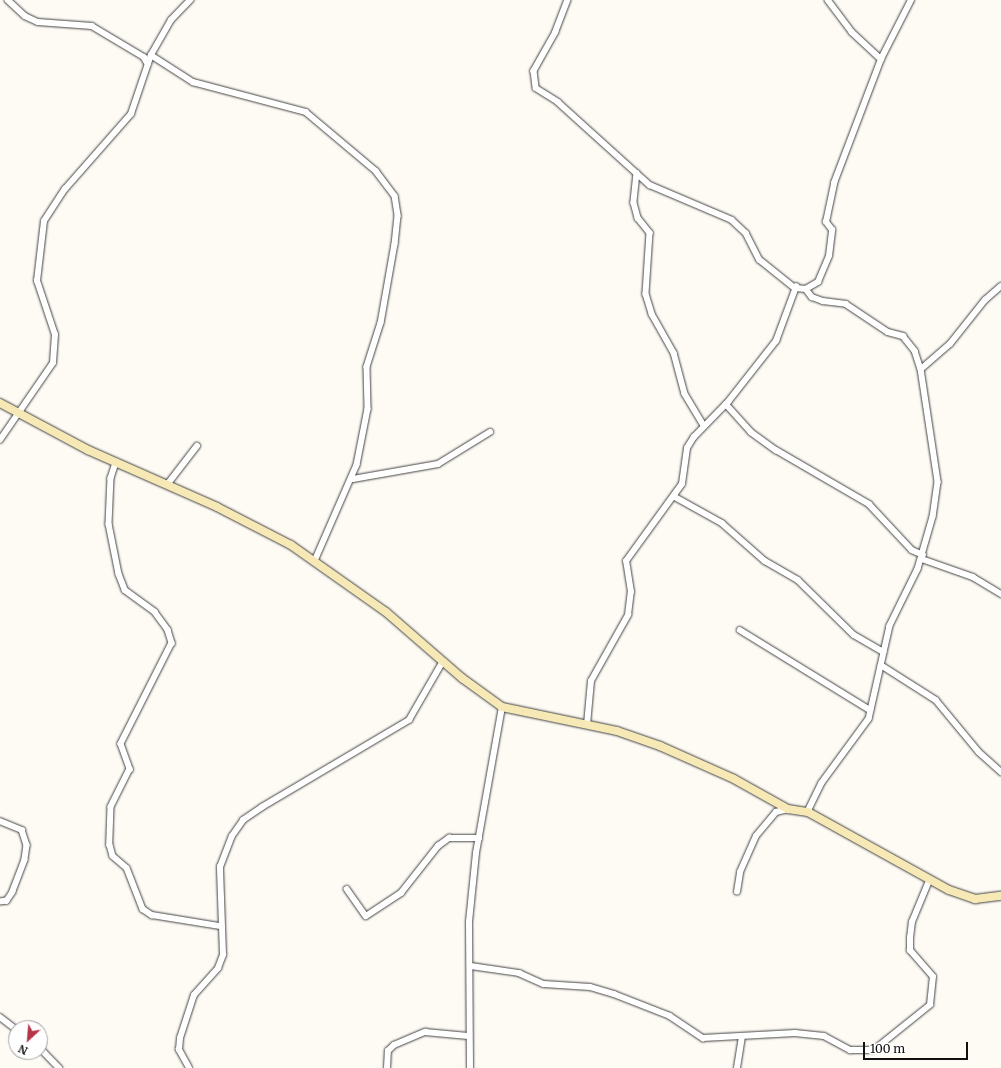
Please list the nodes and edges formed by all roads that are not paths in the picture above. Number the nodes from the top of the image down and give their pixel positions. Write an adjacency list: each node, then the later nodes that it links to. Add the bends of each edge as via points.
1 (8, 0): 6 (street)
2 (190, 0): 7 (street, via 171,20)
3 (568, 0): 10 (street, via 556,32 534,71 536,88 558,102)
4 (828, 0): 8 (street, via 852,32)
5 (911, 0): 8 (street)
6 (14, 3): 9 (street, via 38,22 92,26 144,57)
7 (150, 55): 9 (street); 23 (street, via 193,82 306,112 376,170 395,196 398,216 395,244 381,324 368,367 368,409)
8 (881, 59): 13 (street, via 834,183 826,222 832,230 829,256 818,282)
9 (148, 65): 17 (street, via 131,114 65,189 44,221 37,281 51,317 56,348 53,363)
10 (637, 173): 12 (street, via 650,185 732,220 746,233 760,260); 18 (street, via 634,203 638,218 650,233 646,294 652,314 674,353 685,394)
11 (1001, 286): 14 (street, via 984,300 950,344)
12 (796, 287): 13 (street); 16 (street, via 776,341)
13 (806, 290): 14 (street, via 812,297 823,301 846,304 888,332 903,336 915,351)
14 (921, 369): 26 (street, via 938,482 938,497)
15 (0, 403): 17 (main road)
16 (726, 404): 18 (street); 26 (street, via 751,432 776,450 869,504 912,550)
17 (21, 412): 20 (street); 22 (main road)
18 (704, 426): 25 (street, via 687,448 685,473)
19 (490, 432): 23 (street, via 438,464)
20 (0, 440)
21 (197, 446): 24 (street)
22 (116, 463): 24 (main road); 46 (street, via 111,478 110,524 118,574 126,590 164,624 172,643 121,744 130,769 110,807 110,845 113,856 127,868 144,909 152,915)
23 (353, 479): 27 (street, via 344,490 330,532)
24 (167, 485): 27 (main road, via 217,507)
25 (674, 498): 30 (street, via 722,522 765,561 798,580 854,635); 35 (street, via 641,537 626,561 631,592 628,615 593,675)
26 (922, 557): 28 (street, via 973,577); 30 (street, via 890,626)
27 (315, 560): 31 (main road, via 386,612)
28 (1001, 594)
29 (740, 630): 34 (street)
30 (883, 652): 32 (street)
31 (443, 661): 33 (main road); 46 (street, via 410,720 243,820 232,836 220,868)
32 (881, 665): 34 (street); 36 (street, via 936,700 979,752)
33 (502, 707): 35 (main road); 40 (street)
34 (870, 710): 38 (street, via 870,719 822,783)
35 (587, 725): 37 (main road, via 617,731 692,759)
36 (1001, 772)
37 (788, 809): 38 (main road); 43 (street, via 776,812 756,836 740,872)
38 (808, 812): 41 (main road)
39 (0, 821): 45 (street, via 22,830 27,845 25,860 13,892 7,900)
40 (479, 838): 42 (street, via 449,838 438,846 400,893 366,916); 47 (street, via 468,929)
41 (929, 881): 44 (main road, via 975,899); 51 (street, via 912,922 910,951 933,977 933,992 930,1005 895,1036 874,1050 850,1050 824,1036)
42 (348, 889)
43 (737, 892)
44 (1001, 896)
45 (0, 902)
46 (220, 926): 54 (street, via 223,955 218,968 194,995 180,1038 179,1050)
47 (471, 966): 50 (street); 51 (street, via 518,973 544,984 590,987 614,994 670,1016 702,1038)
48 (0, 1017): 49 (street)
49 (8, 1024)
50 (468, 1036): 55 (street, via 425,1032 394,1045 388,1051); 56 (street)
51 (742, 1036): 57 (street)
52 (48, 1056): 53 (street)
53 (59, 1068)
54 (189, 1068)
55 (387, 1068)
56 (470, 1068)
57 (736, 1068)

